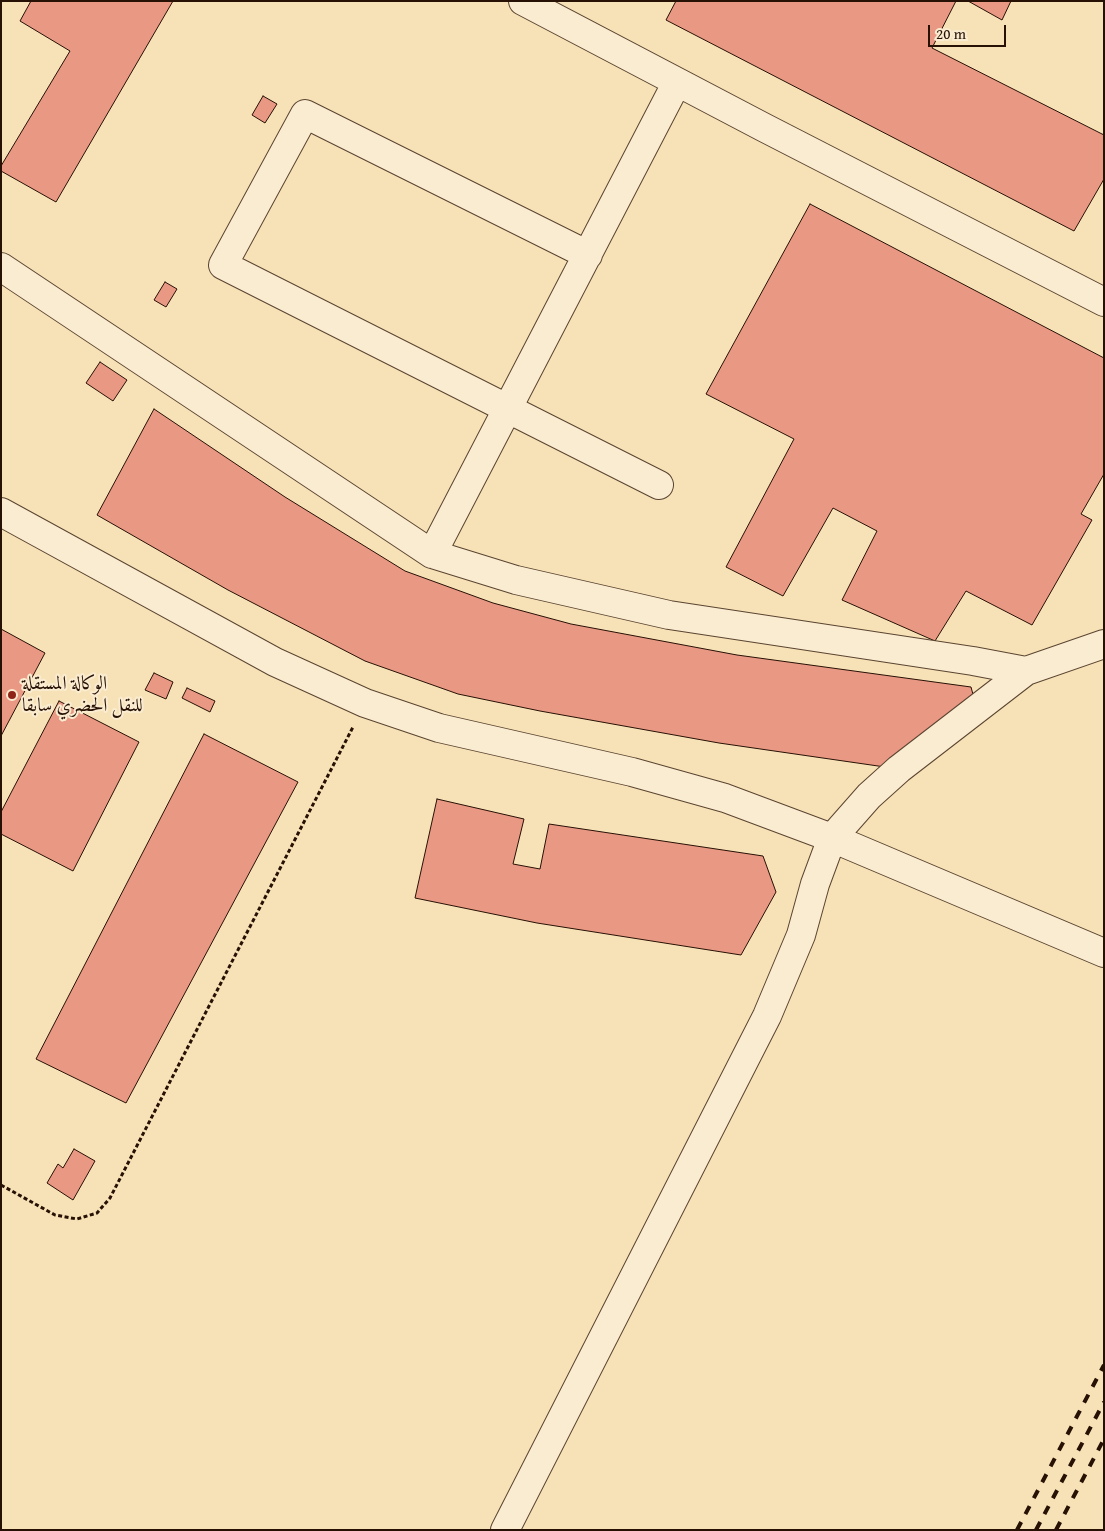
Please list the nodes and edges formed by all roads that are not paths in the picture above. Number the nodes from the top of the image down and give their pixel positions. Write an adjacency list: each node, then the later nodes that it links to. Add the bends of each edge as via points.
1 (523, 1): 2 (street)
2 (677, 82): 3 (street); 5 (street)
3 (588, 255): 6 (street); 6 (street, via 305,114 223,265)
4 (1, 267): 9 (street)
5 (1104, 302)
6 (508, 409): 7 (street); 9 (street)
7 (659, 485)
8 (1, 512): 12 (street, via 275,662 365,703 439,728 632,772 725,798)
9 (432, 554): 11 (street, via 516,580 668,615)
10 (1104, 644): 11 (street)
11 (1026, 671): 12 (street, via 899,769 869,796)
12 (832, 838): 13 (street); 14 (street, via 801,935 767,1016)
13 (1104, 953)
14 (506, 1530)

